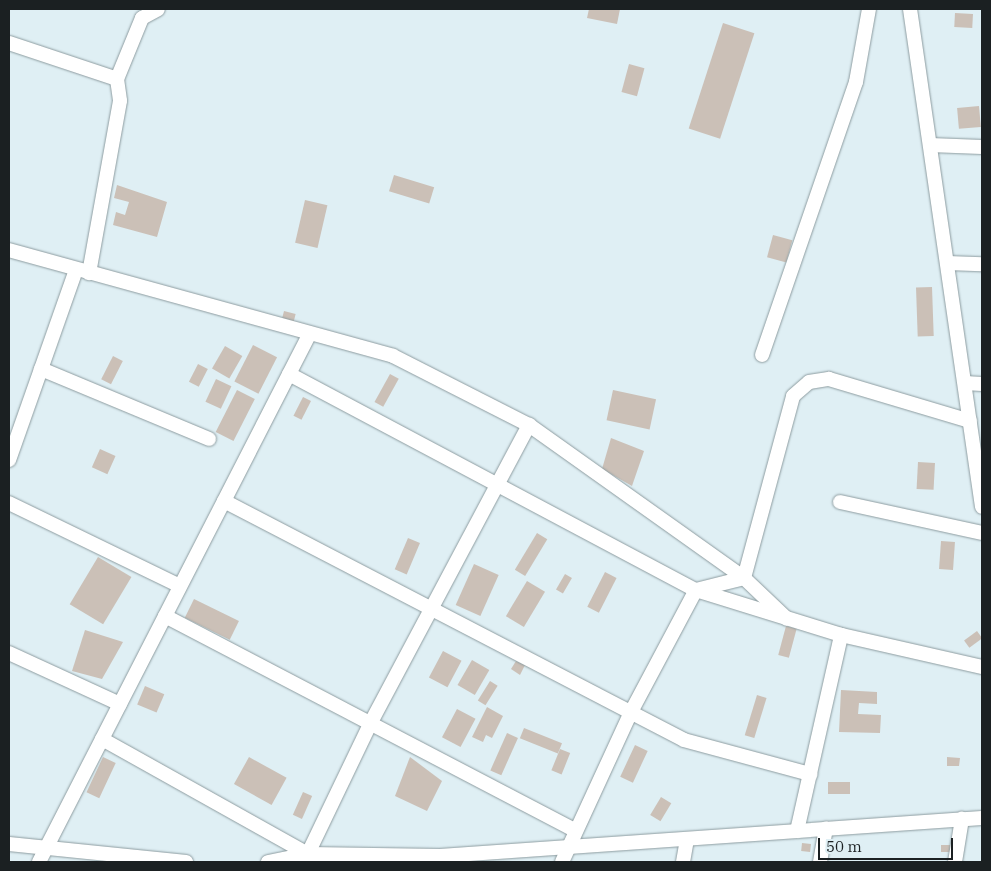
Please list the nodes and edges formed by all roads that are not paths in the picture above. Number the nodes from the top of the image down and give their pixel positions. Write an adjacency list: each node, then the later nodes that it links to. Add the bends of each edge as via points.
1 (158, 9): 5 (street, via 142,18)
2 (869, 9): 13 (street, via 856,82)
3 (910, 9): 6 (street)
4 (9, 43): 5 (street)
5 (117, 79): 11 (street, via 120,101)
6 (930, 145): 7 (street); 9 (street)
7 (982, 147)
8 (9, 250): 11 (street)
9 (948, 263): 10 (street); 16 (street)
10 (982, 264)
11 (82, 272): 12 (street); 14 (street)
12 (310, 334): 15 (street); 19 (street, via 393,356)
13 (762, 355)
14 (41, 369): 20 (street); 21 (street)
15 (289, 374): 22 (street); 24 (street)
16 (964, 383): 17 (street); 18 (street)
17 (982, 384)
18 (970, 421): 26 (street); 28 (street, via 829,379 809,382 794,396 782,427)
19 (529, 425): 22 (street); 28 (street)
20 (208, 439)
21 (9, 460)
22 (497, 485): 30 (street); 31 (street)
23 (9, 502): 29 (street)
24 (224, 502): 29 (street); 31 (street)
25 (840, 502): 27 (street)
26 (982, 507)
27 (982, 533)
28 (744, 578): 30 (street); 33 (street)
29 (180, 586): 32 (street)
30 (696, 590): 33 (street); 38 (street)
31 (431, 609): 38 (street); 39 (street)
32 (165, 616): 37 (street); 39 (street)
33 (787, 618): 34 (street)
34 (841, 635): 36 (street); 41 (street)
35 (9, 653): 37 (street)
36 (982, 667)
37 (120, 704): 40 (street)
38 (631, 712): 41 (street, via 684,740); 45 (street)
39 (370, 724): 45 (street); 51 (street)
40 (102, 739): 49 (street); 51 (street)
41 (810, 774): 46 (street)
42 (982, 818): 43 (street)
43 (962, 819): 44 (street); 60 (street)
44 (826, 829): 46 (street); 59 (street)
45 (574, 830): 50 (street)
46 (797, 831): 47 (street)
47 (687, 839): 50 (street); 58 (street)
48 (9, 844): 49 (street)
49 (47, 846): 53 (street); 54 (street)
50 (566, 847): 52 (street); 57 (street)
51 (306, 858): 52 (street); 56 (street)
52 (439, 859)
53 (39, 862)
54 (167, 862): 55 (street)
55 (186, 862)
56 (268, 862)
57 (562, 862)
58 (683, 862)
59 (820, 862)
60 (955, 862)

